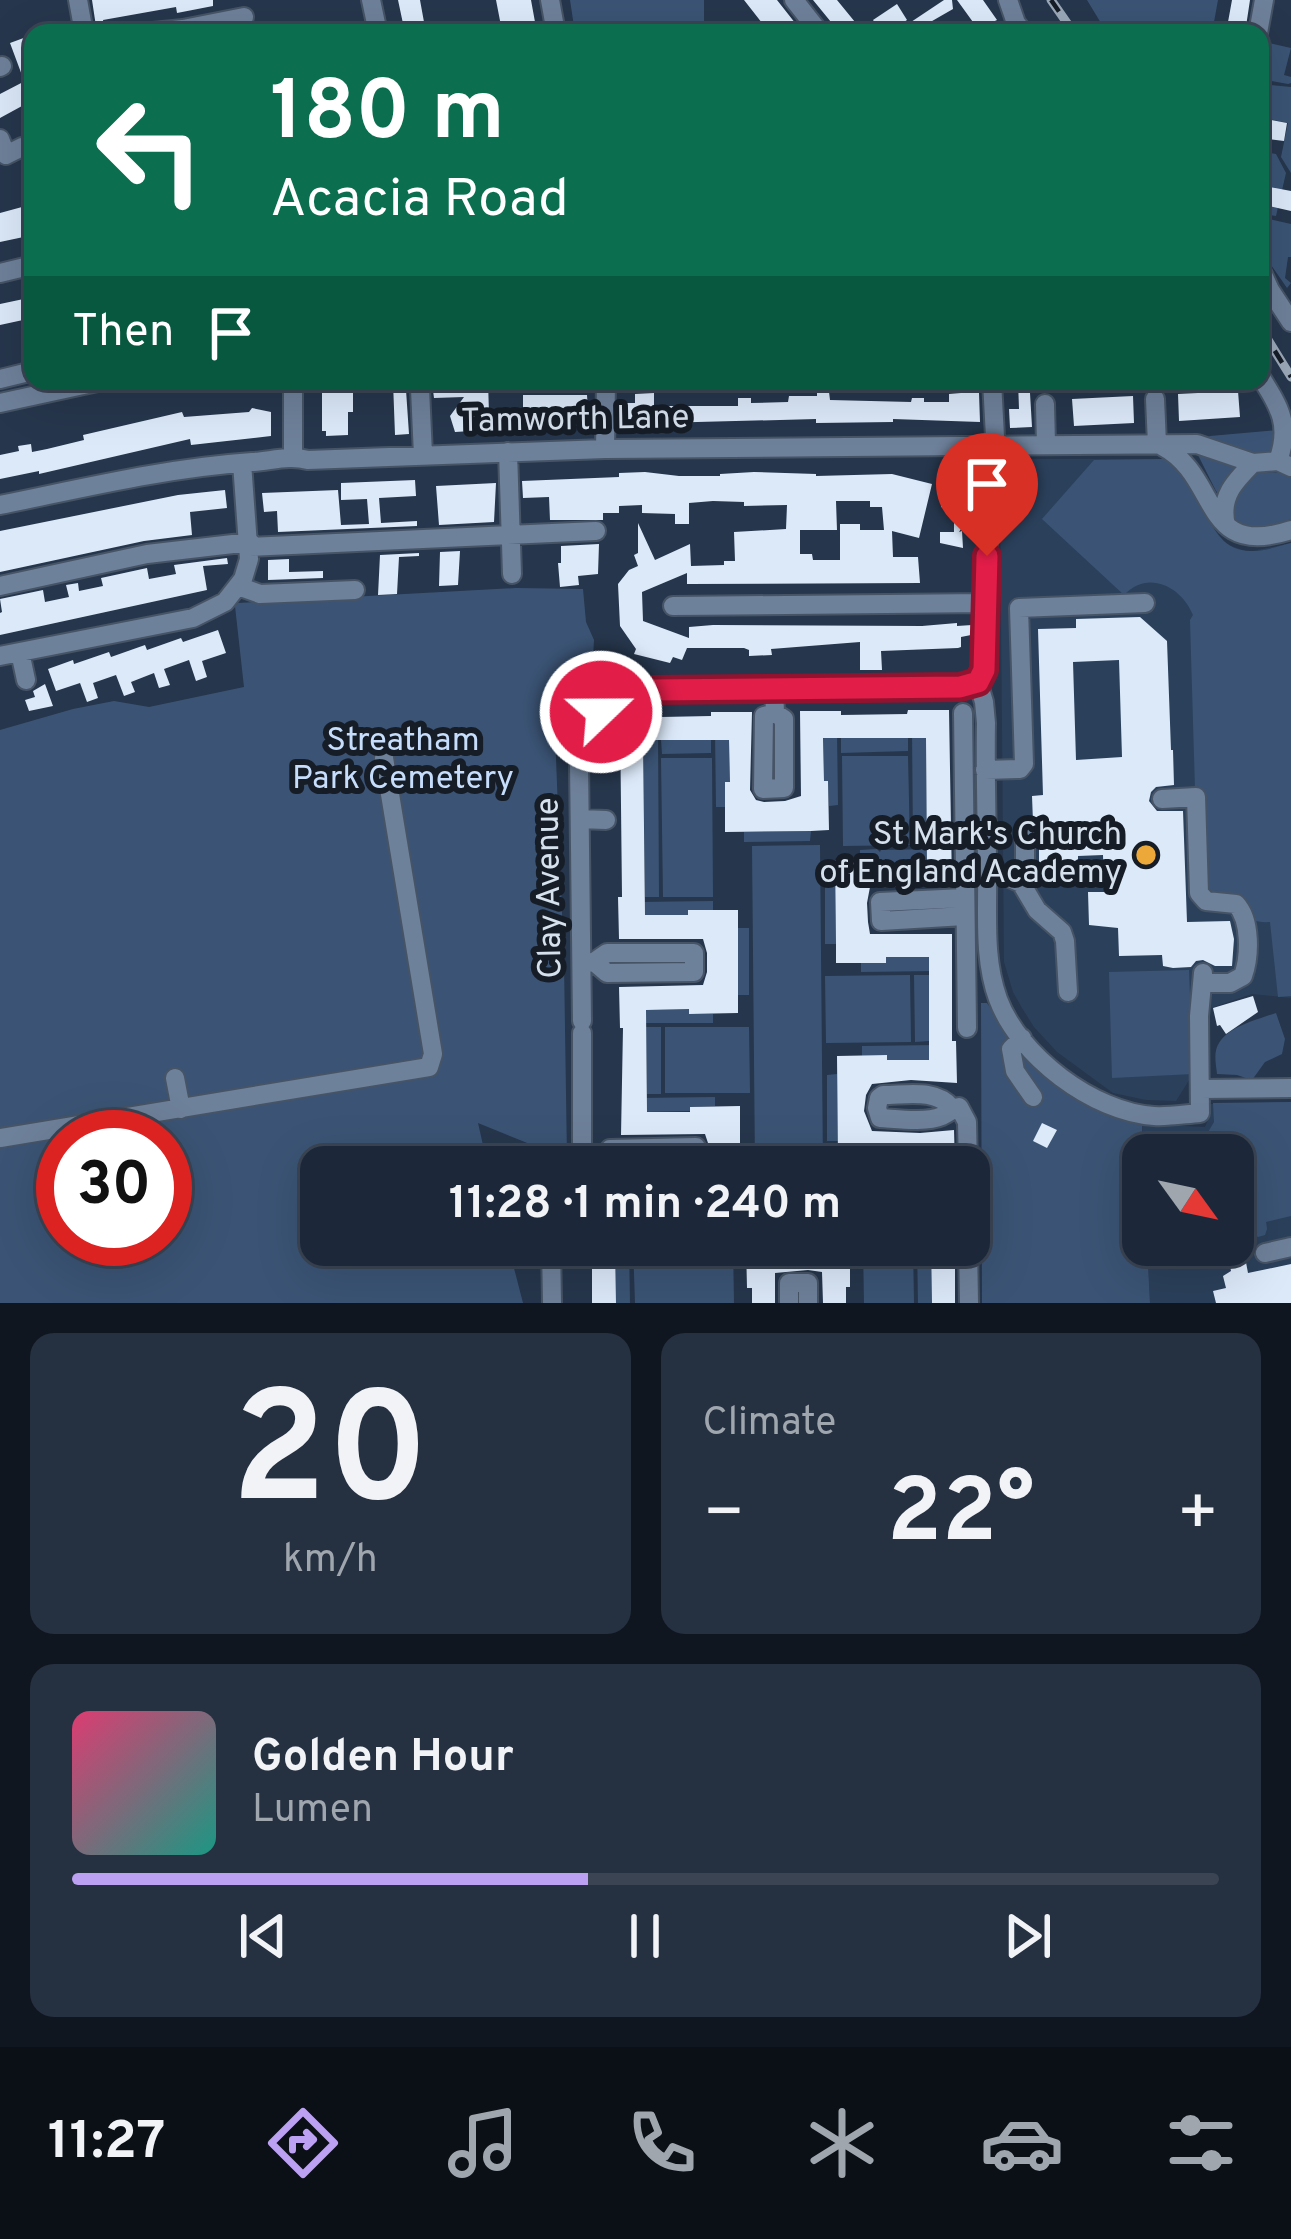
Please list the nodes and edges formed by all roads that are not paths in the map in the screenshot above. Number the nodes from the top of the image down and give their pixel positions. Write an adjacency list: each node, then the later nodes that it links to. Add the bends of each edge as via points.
1 (794, 0): 4 (street)
2 (244, 17): 3 (street)
3 (208, 24)
4 (813, 24)
5 (1269, 288): 6 (street)
6 (1291, 322)
7 (60, 390): 14 (street)
8 (293, 390): 23 (street)
9 (420, 390): 22 (street)
10 (606, 390): 20 (street)
11 (992, 390): 19 (street)
12 (1269, 390): 16 (street)
13 (1155, 400): 17 (street)
14 (0, 403)
15 (1045, 404): 18 (street)
16 (1289, 423): 24 (street)
17 (1157, 444): 18 (street, Tamworth Lane); 26 (street, Tamworth Lane, via 1197,445); 28 (street, via 1189,469)
18 (1046, 445): 19 (street, Tamworth Lane)
19 (991, 446): 20 (street, Tamworth Lane); 37 (street)
20 (605, 449): 21 (street, Tamworth Lane)
21 (508, 452): 22 (street, Tamworth Lane); 31 (street)
22 (423, 455): 23 (street, Tamworth Lane)
23 (293, 456): 25 (street, Tamworth Lane)
24 (1286, 460): 26 (street)
25 (242, 463): 27 (street, Tamworth Lane); 32 (street)
26 (1253, 463): 28 (street, via 1226,497)
27 (0, 506)
28 (1226, 525): 29 (street, via 1250,538)
29 (1291, 530)
30 (596, 531): 31 (street)
31 (511, 535): 32 (street); 33 (street)
32 (250, 545): 34 (street, via 147,554); 35 (street)
33 (512, 574)
34 (0, 586)
35 (238, 586): 36 (street, via 260,594); 42 (street, via 193,618)
36 (355, 590)
37 (985, 603): 39 (street); 41 (street)
38 (1145, 603): 40 (street, via 1019,608)
39 (673, 606)
40 (1019, 622): 41 (street); 49 (street, via 1024,764)
41 (985, 623): 44 (street)
42 (10, 654): 43 (street)
43 (26, 680)
44 (978, 682): 45 (street, Clay Avenue); 49 (street)
45 (774, 689): 46 (street); 51 (street, Clay Avenue, via 649,690 611,703 585,735)
46 (775, 712)
47 (963, 713): 56 (street)
48 (384, 758): 66 (street, via 433,1061 422,1070)
49 (986, 770): 54 (street)
50 (1162, 799): 63 (street, via 1196,797 1199,893 1236,904 1245,919 1243,976 1230,983 1202,978)
51 (580, 819): 52 (street); 68 (street, Clay Avenue, via 594,966 582,1027)
52 (606, 820)
53 (1024, 832): 55 (street)
54 (987, 876): 55 (street); 57 (street)
55 (1021, 883): 58 (street, via 1062,932)
56 (964, 907): 57 (street); 59 (street)
57 (986, 910): 60 (street, via 998,999)
58 (1068, 992)
59 (967, 1028)
60 (1022, 1038): 63 (street, via 1074,1087 1131,1112 1200,1114); 64 (street, via 1011,1062)
61 (175, 1078): 66 (street)
62 (1291, 1088): 63 (street)
63 (1201, 1089)
64 (1033, 1097)
65 (952, 1108): 69 (street, via 966,1116)
66 (181, 1109): 67 (street)
67 (0, 1138)
68 (592, 1146)
69 (967, 1146)
70 (1291, 1247): 71 (street)
71 (1265, 1253)
72 (551, 1266): 74 (street)
73 (968, 1266): 77 (street)
74 (552, 1303)
75 (789, 1303): 76 (street, via 789,1283 808,1283)
76 (808, 1303)
77 (969, 1303)

